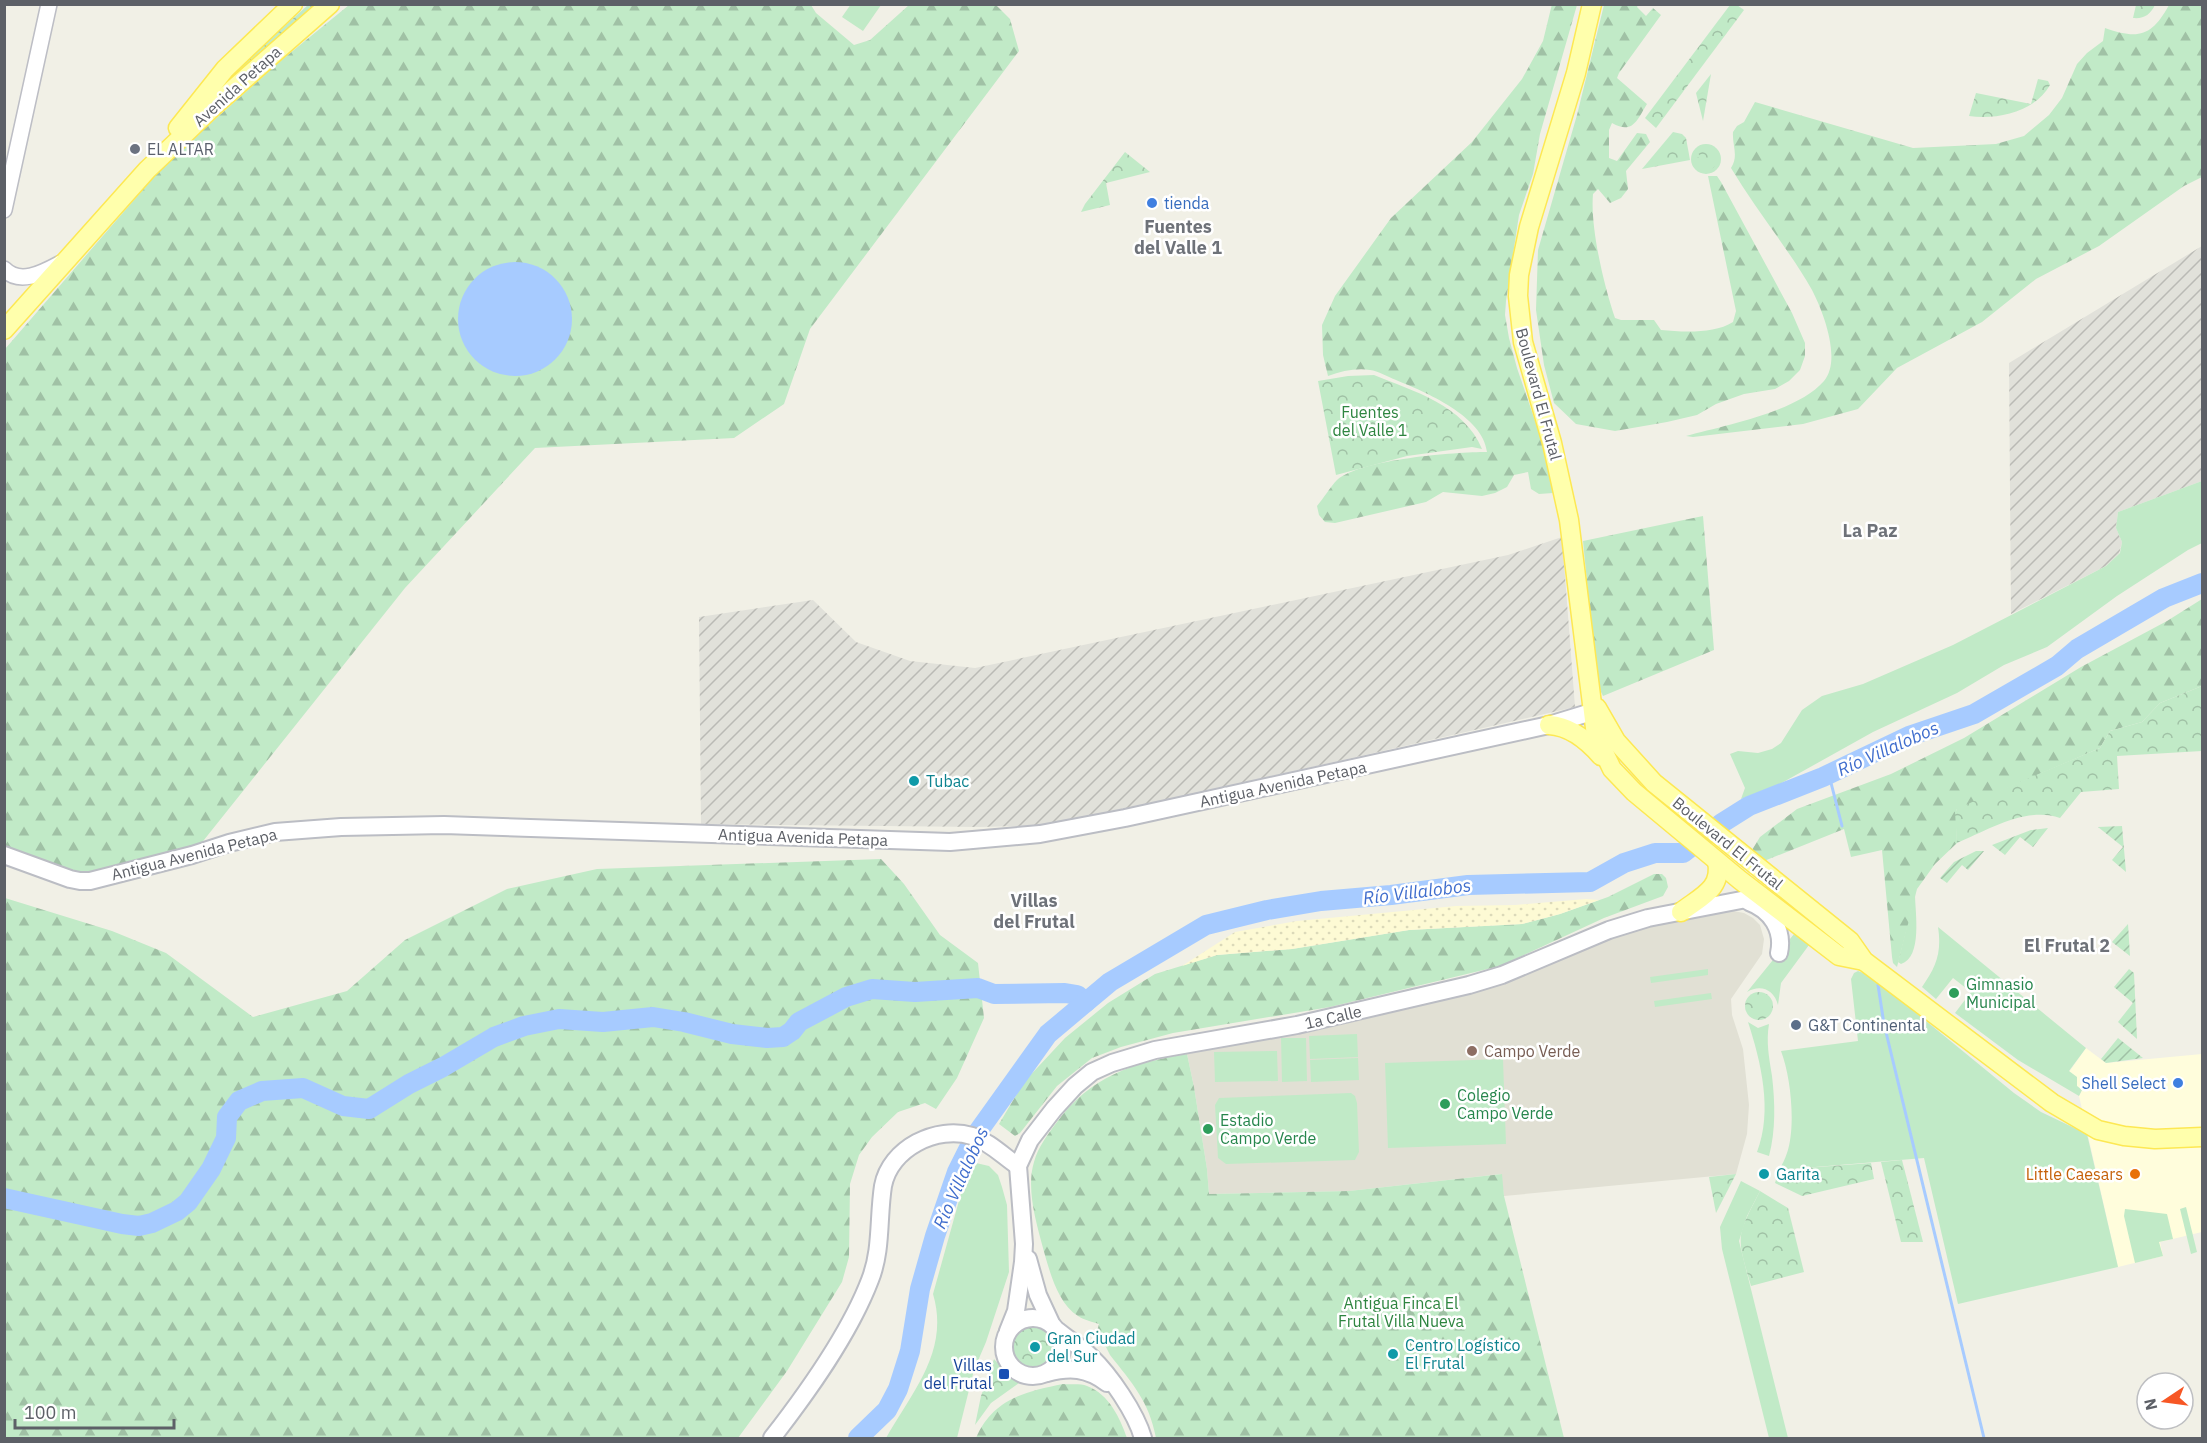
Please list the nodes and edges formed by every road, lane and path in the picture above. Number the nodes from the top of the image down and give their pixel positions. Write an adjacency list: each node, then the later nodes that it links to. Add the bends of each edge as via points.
1 (49, 4): 6 (street)
2 (293, 4): 5 (main road, Avenida Petapa, via 225,69)
3 (330, 4): 5 (main road, Avenida Petapa, via 213,106)
4 (1592, 4): 10 (main road, Boulevard El Frutal, via 1576,73 1529,227 1518,296 1523,342 1567,509)
5 (147, 170): 7 (main road, Avenida Petapa)
6 (4, 210)
7 (69, 258): 8 (street, via 27,277 15,276); 9 (main road, Avenida Petapa)
8 (4, 268)
9 (4, 330)
10 (1595, 711): 11 (main road, Antigua Avenida Petapa); 12 (main road, Boulevard El Frutal, via 1599,746); 15 (main road, Boulevard El Frutal, via 1622,749 1654,783)
11 (1548, 725): 12 (main road, via 1568,730 1587,742); 13 (main road, Antigua Avenida Petapa, via 1114,820 1040,834 961,841 444,825 341,827 267,834 90,881 70,879)
12 (1617, 776): 14 (main road, Boulevard El Frutal)
13 (4, 855)
14 (1717, 861): 16 (main road, Boulevard El Frutal); 19 (main road, via 1715,885)
15 (1769, 877): 16 (main road, via 1769,888); 18 (main road, Boulevard El Frutal)
16 (1762, 896): 17 (main road, 1a Calle); 18 (main road, via 1775,894 1790,905); 21 (main road, Boulevard El Frutal, via 1839,956)
17 (1743, 900): 19 (main road, 1a Calle); 20 (main road, via 1759,906 1773,920 1780,938)
18 (1805, 905): 21 (main road, Boulevard El Frutal, via 1850,941)
19 (1681, 912): 25 (main road, 1a Calle, via 1609,930 1469,985 1297,1025 1155,1050 1112,1063 1083,1079)
20 (1779, 953)
21 (1867, 963): 22 (main road, Boulevard El Frutal, via 2024,1083)
22 (2082, 1120): 23 (main road, Boulevard El Frutal, via 2154,1128); 24 (main road, Boulevard El Frutal, via 2098,1130 2124,1136)
23 (2202, 1126)
24 (2202, 1137)
25 (1011, 1161): 26 (main road, 1a Calle); 31 (main road, via 975,1137 960,1134 938,1135 904,1151 883,1186 877,1251 864,1293 843,1334)
26 (1024, 1244): 27 (main road, 1a Calle, via 1038,1295); 28 (main road, 1a Calle, via 1018,1299)
27 (1054, 1327): 28 (main road, via 1042,1318 1028,1318); 29 (main road, via 1062,1344 1061,1354); 30 (main road, via 1096,1362)
28 (1008, 1331): 29 (main road, via 1004,1349 1014,1370 1027,1376)
29 (1046, 1373): 30 (main road, via 1071,1368 1086,1371)
30 (1116, 1388): 32 (main road, via 1132,1411)
31 (772, 1438)
32 (1143, 1438)

